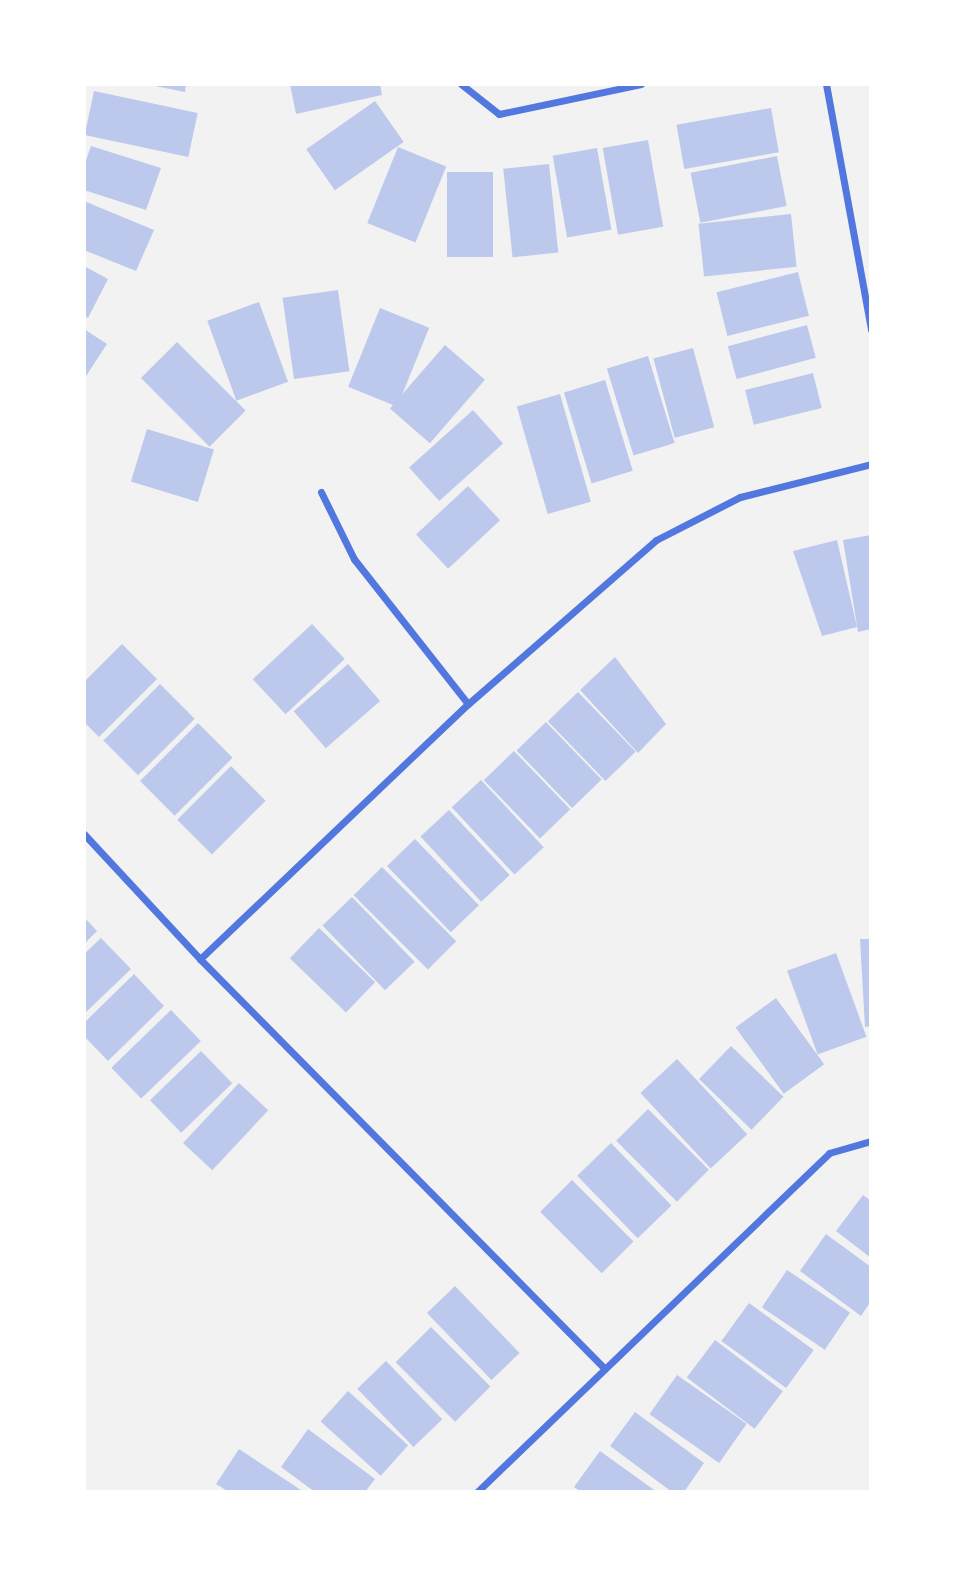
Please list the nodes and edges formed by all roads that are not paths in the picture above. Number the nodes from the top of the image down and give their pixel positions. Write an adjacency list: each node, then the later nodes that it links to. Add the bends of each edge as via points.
1 (461, 84): 2 (street, via 499,114)
2 (641, 84)
3 (826, 84): 4 (street)
4 (871, 330)
5 (871, 464): 7 (street, via 740,497 656,540)
6 (321, 492): 7 (street, via 354,559)
7 (468, 704): 9 (street)
8 (84, 834): 9 (street)
9 (200, 959): 11 (street)
10 (871, 1141): 11 (street, via 829,1153)
11 (605, 1369): 12 (street)
12 (477, 1492)

